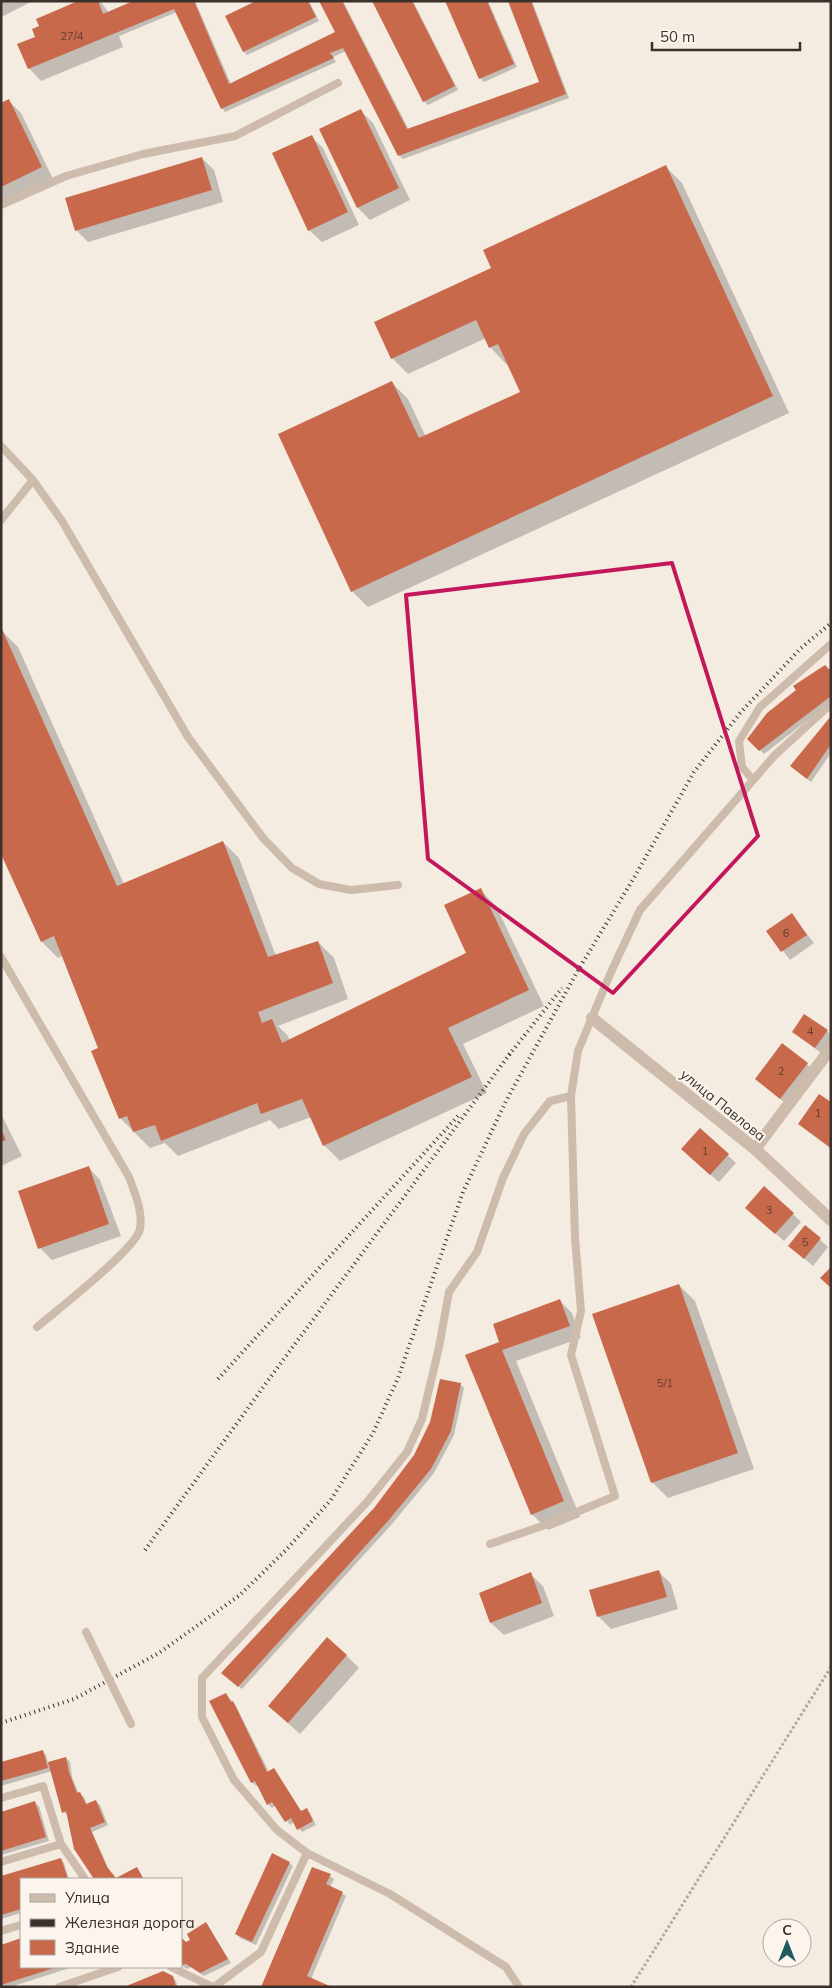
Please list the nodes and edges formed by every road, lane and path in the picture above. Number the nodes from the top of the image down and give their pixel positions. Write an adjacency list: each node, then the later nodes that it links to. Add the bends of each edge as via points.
1 (338, 83): 2 (lane, via 234,136 143,154 66,176)
2 (1, 205)
3 (1, 446): 4 (lane)
4 (33, 480): 5 (lane); 9 (lane, via 92,570 188,738 263,838 292,868 319,884 351,890)
5 (1, 520)
6 (831, 644): 8 (lane, via 760,707 739,741 742,767)
7 (831, 704): 8 (lane, via 775,754)
8 (753, 780): 11 (lane, via 640,910)
9 (398, 885)
10 (1, 957): 16 (lane, via 129,1177 140,1208 140,1232 122,1255)
11 (592, 1018): 13 (lane, via 578,1051); 14 (street, улица Павлова)
12 (831, 1048): 14 (street)
13 (572, 1096): 17 (lane, via 575,1237 581,1311 571,1354 615,1496); 23 (lane, via 550,1101 524,1134 503,1178 478,1252 449,1292 422,1419 407,1452 367,1502 202,1678 202,1717 234,1780 277,1830)
14 (755, 1149): 15 (street, улица Павлова)
15 (831, 1220)
16 (37, 1327)
17 (490, 1544)
18 (86, 1632): 20 (lane, bridge)
19 (831, 1667): 33 (path)
20 (131, 1724)
21 (1, 1798): 22 (lane, via 43,1786)
22 (61, 1844): 24 (lane); 25 (lane)
23 (307, 1854): 31 (lane, via 261,1952); 32 (lane, via 398,1899 506,1967)
24 (1, 1862)
25 (84, 1878)
26 (20, 1924): 27 (lane)
27 (1, 1931)
28 (115, 1968): 30 (lane)
29 (173, 1968): 31 (lane)
30 (59, 1987)
31 (214, 1987)
32 (519, 1987)
33 (631, 1987)

